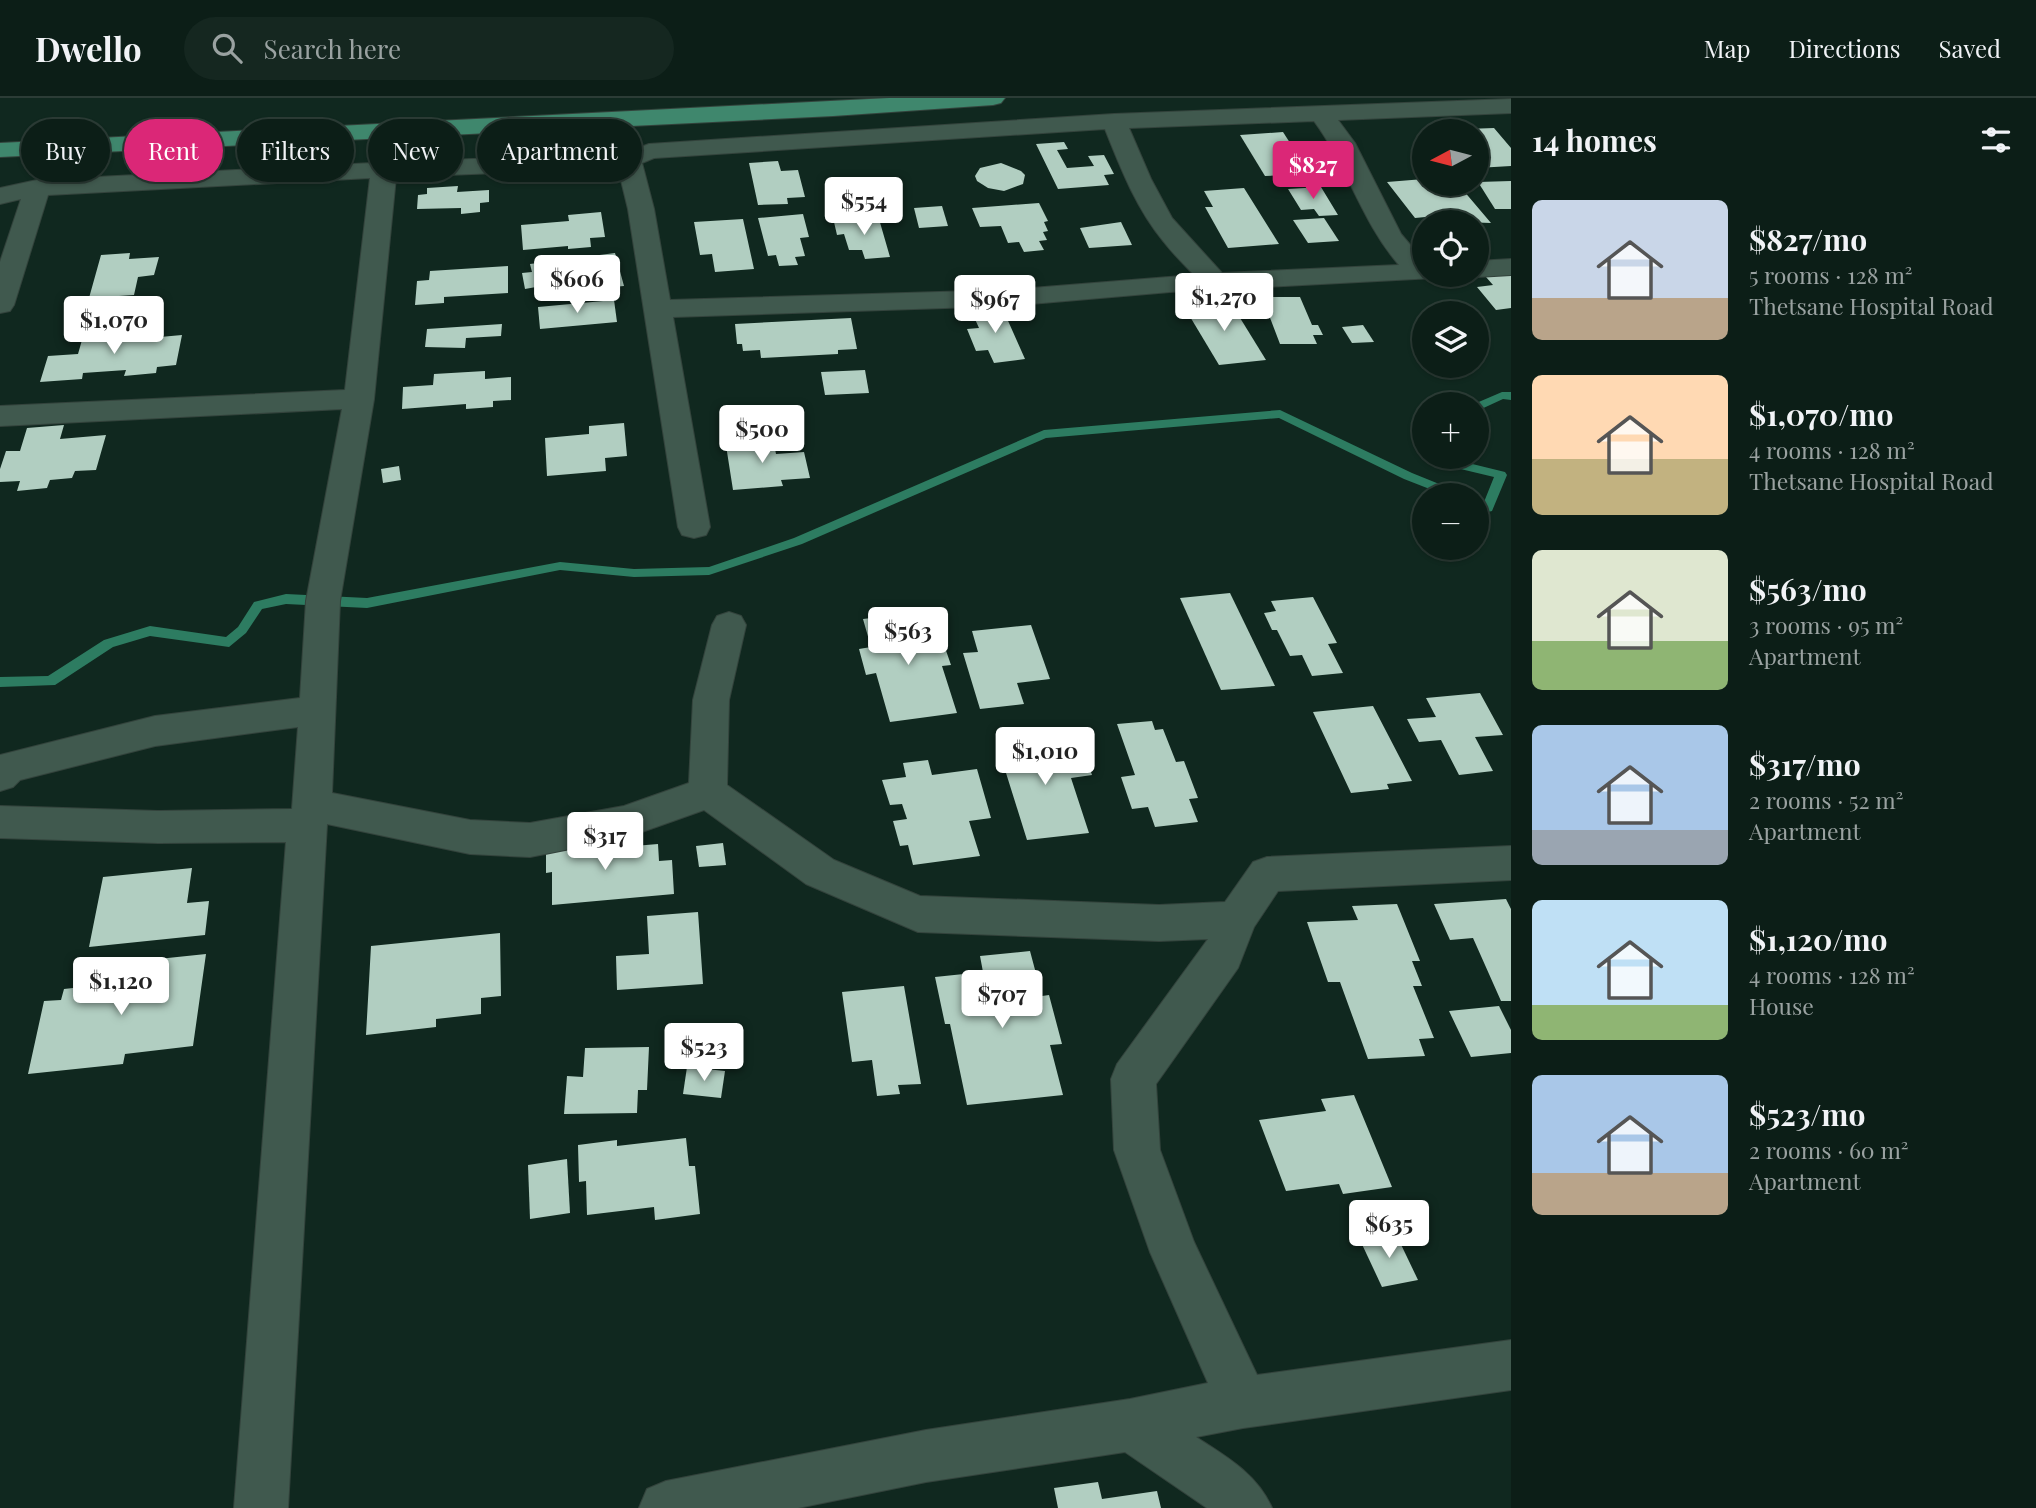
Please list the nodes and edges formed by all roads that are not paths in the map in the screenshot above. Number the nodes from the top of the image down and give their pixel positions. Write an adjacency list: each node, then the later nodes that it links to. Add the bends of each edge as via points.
1 (993, 98): 6 (main road)
2 (1263, 106): 4 (street); 5 (street)
3 (1511, 106): 4 (street)
4 (1322, 114): 15 (street, via 1343,143 1389,237)
5 (1114, 121): 9 (street); 19 (street, via 1163,223)
6 (463, 128)
7 (368, 133): 8 (main road)
8 (0, 150)
9 (642, 154)
10 (368, 171): 13 (street)
11 (383, 182): 22 (street)
12 (634, 182): 21 (street)
13 (37, 188): 14 (street); 20 (street)
14 (0, 196)
15 (1412, 261)
16 (1511, 267): 17 (street)
17 (1489, 268)
18 (1412, 272): 19 (street)
19 (1214, 282): 21 (street, via 1006,298)
20 (0, 305)
21 (659, 309): 24 (street)
22 (359, 399): 23 (street); 26 (street, via 323,601)
23 (0, 416)
24 (694, 527)
25 (729, 625): 28 (street, via 711,700)
26 (317, 710): 27 (street, via 155,731); 29 (street)
27 (3, 770)
28 (708, 792): 29 (street, via 625,822 530,840 470,838); 32 (street, via 820,872 918,915 1159,923)
29 (310, 815): 30 (street, via 158,827); 36 (street)
30 (0, 822)
31 (1511, 863): 32 (street, via 1267,874)
32 (1236, 919): 34 (street, via 1223,955 1133,1079 1137,1150 1174,1252)
33 (1511, 1365): 34 (street)
34 (1243, 1402): 35 (street)
35 (1130, 1425): 37 (street, via 926,1456); 38 (street, via 1217,1481)
36 (261, 1508)
37 (666, 1508)
38 (1245, 1508)

